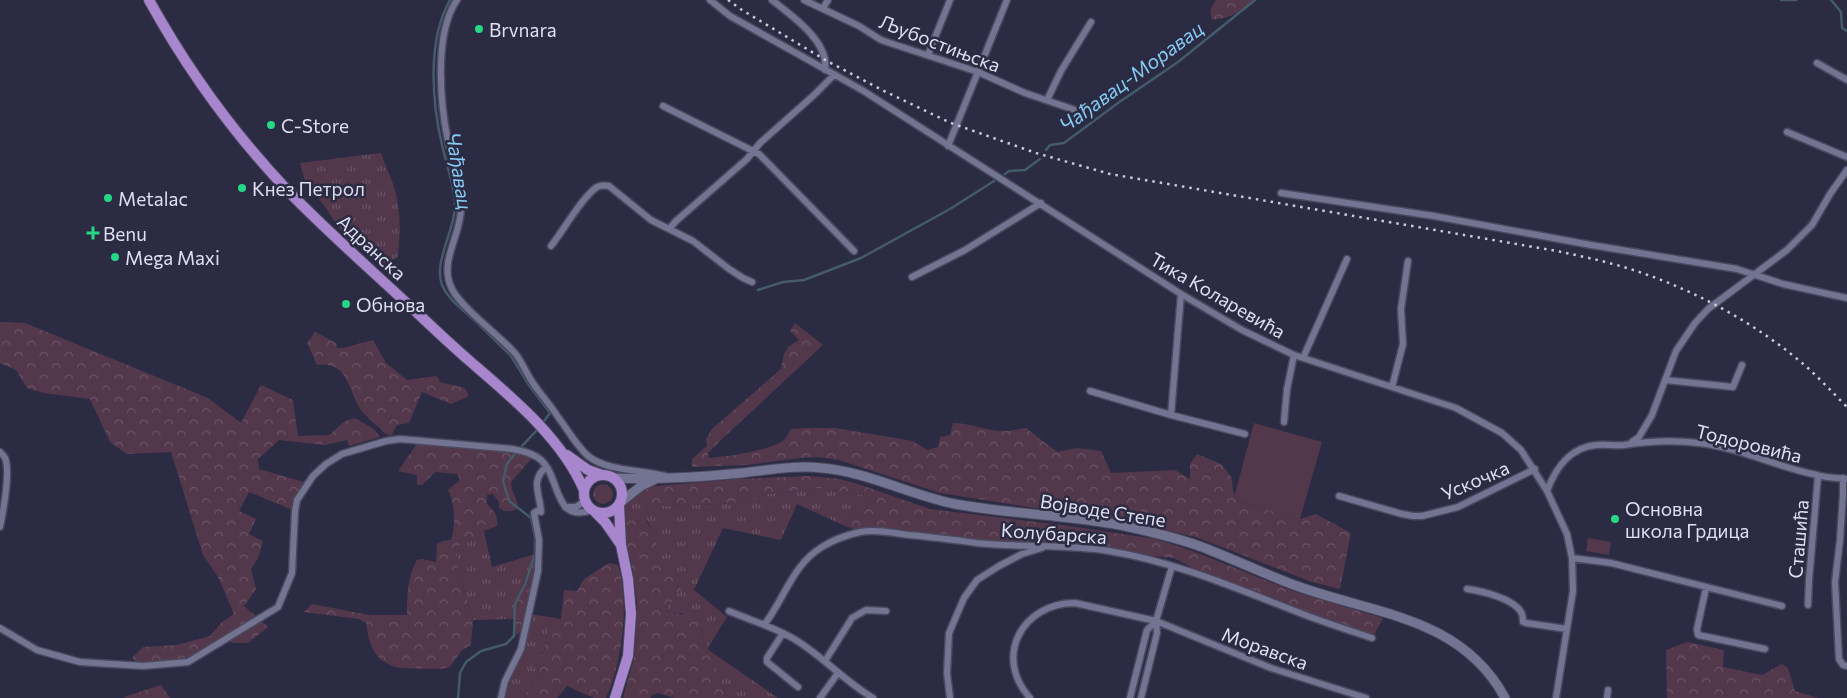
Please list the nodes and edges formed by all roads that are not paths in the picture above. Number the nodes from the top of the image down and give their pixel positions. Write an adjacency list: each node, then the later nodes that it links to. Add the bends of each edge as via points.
1 (149, 0): 47 (main road, Адранска, via 222,112 277,179)
2 (457, 0): 55 (street, via 451,12 441,57 447,140 460,192 461,210 447,262 446,276 452,291 515,353 531,380 588,456 608,466)
3 (710, 0): 13 (street, Тика Коларевића, via 730,16)
4 (772, 0): 13 (street, via 805,27 823,52)
5 (804, 0): 9 (street, Љубостињска)
6 (828, 0): 9 (street)
7 (950, 0): 11 (street)
8 (1007, 0): 14 (street)
9 (823, 8): 11 (street, Љубостињска, via 881,40)
10 (1091, 22): 17 (street, via 1061,70)
11 (928, 55): 14 (street, Љубостињска)
12 (1817, 63): 16 (street)
13 (826, 70): 15 (street, Тика Коларевића)
14 (978, 72): 17 (street, Љубостињска); 21 (street)
15 (834, 75): 21 (street, Тика Коларевића); 22 (street)
16 (1847, 80)
17 (1047, 100): 19 (street, Љубостињска)
18 (663, 106): 22 (street)
19 (1081, 112)
20 (1787, 132): 23 (street)
21 (948, 146): 26 (street, Тика Коларевића)
22 (754, 151): 27 (street); 29 (street)
23 (1847, 157)
24 (1847, 170): 32 (street, via 1812,225 1787,250)
25 (1281, 193): 32 (street, via 1501,227 1737,269)
26 (1041, 203): 33 (street, via 965,250); 35 (street, Тика Коларевића)
27 (669, 229): 28 (street, via 651,220 609,186 602,186 584,200); 34 (street, via 693,241)
28 (551, 246)
29 (854, 252)
30 (1346, 259): 38 (street)
31 (1408, 261): 41 (street, via 1401,309 1403,344)
32 (1754, 275): 36 (street); 40 (street, via 1708,309 1695,323 1676,351)
33 (912, 277)
34 (752, 282)
35 (1180, 294): 37 (street, Тика Коларевића); 43 (street)
36 (1847, 298)
37 (1294, 355): 38 (street, Тика Коларевића); 44 (street, via 1286,389)
38 (1303, 358): 41 (street, Тика Коларевића)
39 (1742, 365): 40 (street, via 1733,387)
40 (1665, 380): 46 (street, via 1652,415 1639,437)
41 (1392, 388): 50 (street, Тика Коларевића, via 1456,408 1487,424 1514,443)
42 (1090, 390): 43 (street)
43 (1171, 415): 45 (street)
44 (1284, 422)
45 (1246, 434)
46 (1632, 442): 52 (street, Тодоровића, via 1700,444); 58 (street, Тодоровића, via 1586,446 1578,450 1560,465)
47 (560, 449): 51 (main road, Адранска, via 580,465); 57 (main road, Адранска)
48 (0, 452): 64 (street, via 5,459 6,470)
49 (546, 467): 62 (street); 77 (street, via 534,456 512,449 400,439 342,454 312,476 297,500 292,573 278,607 188,662 143,666 80,662 37,650); 88 (street, via 539,473 536,483 541,512 534,513 539,540 538,571 521,649 505,681)
50 (1535, 469): 58 (street, Тика Коларевића); 59 (street, Ускочка, via 1458,507 1422,516 1402,514)
51 (602, 475): 53 (main road); 57 (main road, via 592,478)
52 (1818, 476): 56 (street, Тодоровића); 71 (street, Сташића)
53 (614, 478): 54 (street, Војводе Степе); 61 (main road, via 621,487)
54 (657, 478): 55 (street, Војводе Степе); 61 (street, Војводе Степе, via 641,486)
55 (668, 478): 97 (street, Војводе Степе, via 825,468 954,504 1118,525 1170,537 1295,585 1428,627 1479,662)
56 (1845, 478): 83 (street, via 1835,582 1839,659)
57 (584, 490): 60 (main road)
58 (1548, 491): 67 (street, Тика Коларевића, via 1567,534)
59 (1339, 496)
60 (585, 501): 62 (street, via 576,507); 63 (main road)
61 (620, 504): 63 (main road, via 609,513); 65 (main road)
62 (565, 507): 63 (street, via 574,513)
63 (594, 511): 65 (main road)
64 (0, 527)
65 (620, 545): 89 (main road, via 630,593 631,627 625,666)
66 (1048, 546): 68 (street, Колубарска, via 1109,551); 76 (street, Колубарска, via 862,532 821,548 802,565); 92 (street, via 998,566 977,580 964,598 949,633 947,674)
67 (1572, 558): 69 (street, via 1611,563); 78 (street, Тика Коларевића, via 1573,591)
68 (1172, 566): 75 (street); 80 (street, Колубарска)
69 (1706, 588): 72 (street); 81 (street, via 1698,635)
70 (1467, 589): 78 (street, via 1503,599 1519,610 1526,624)
71 (1808, 605)
72 (1782, 606)
73 (728, 611): 76 (street)
74 (886, 611): 82 (street, via 866,610 852,618)
75 (1156, 621): 87 (street, Моравска, via 1271,668); 93 (street, Моравска, via 1075,603 1064,603 1035,614 1024,625 1014,656 1016,676); 94 (street, via 1146,630); 95 (street, via 1157,633)
76 (764, 626): 79 (street)
77 (0, 628)
78 (1567, 629): 98 (street, Тика Коларевића)
79 (783, 633): 82 (street); 85 (street, via 767,662)
80 (1372, 638)
81 (1764, 648)
82 (825, 661): 84 (street)
83 (1847, 666)
84 (838, 673): 90 (street); 91 (street)
85 (798, 687)
86 (1608, 690): 99 (street)
87 (1351, 696): 96 (street, Моравска)
88 (501, 698)
89 (615, 698)
90 (820, 698)
91 (873, 698)
92 (950, 698)
93 (1030, 698)
94 (1130, 698)
95 (1141, 698)
96 (1366, 698)
97 (1505, 698)
98 (1556, 698)
99 (1607, 698)

